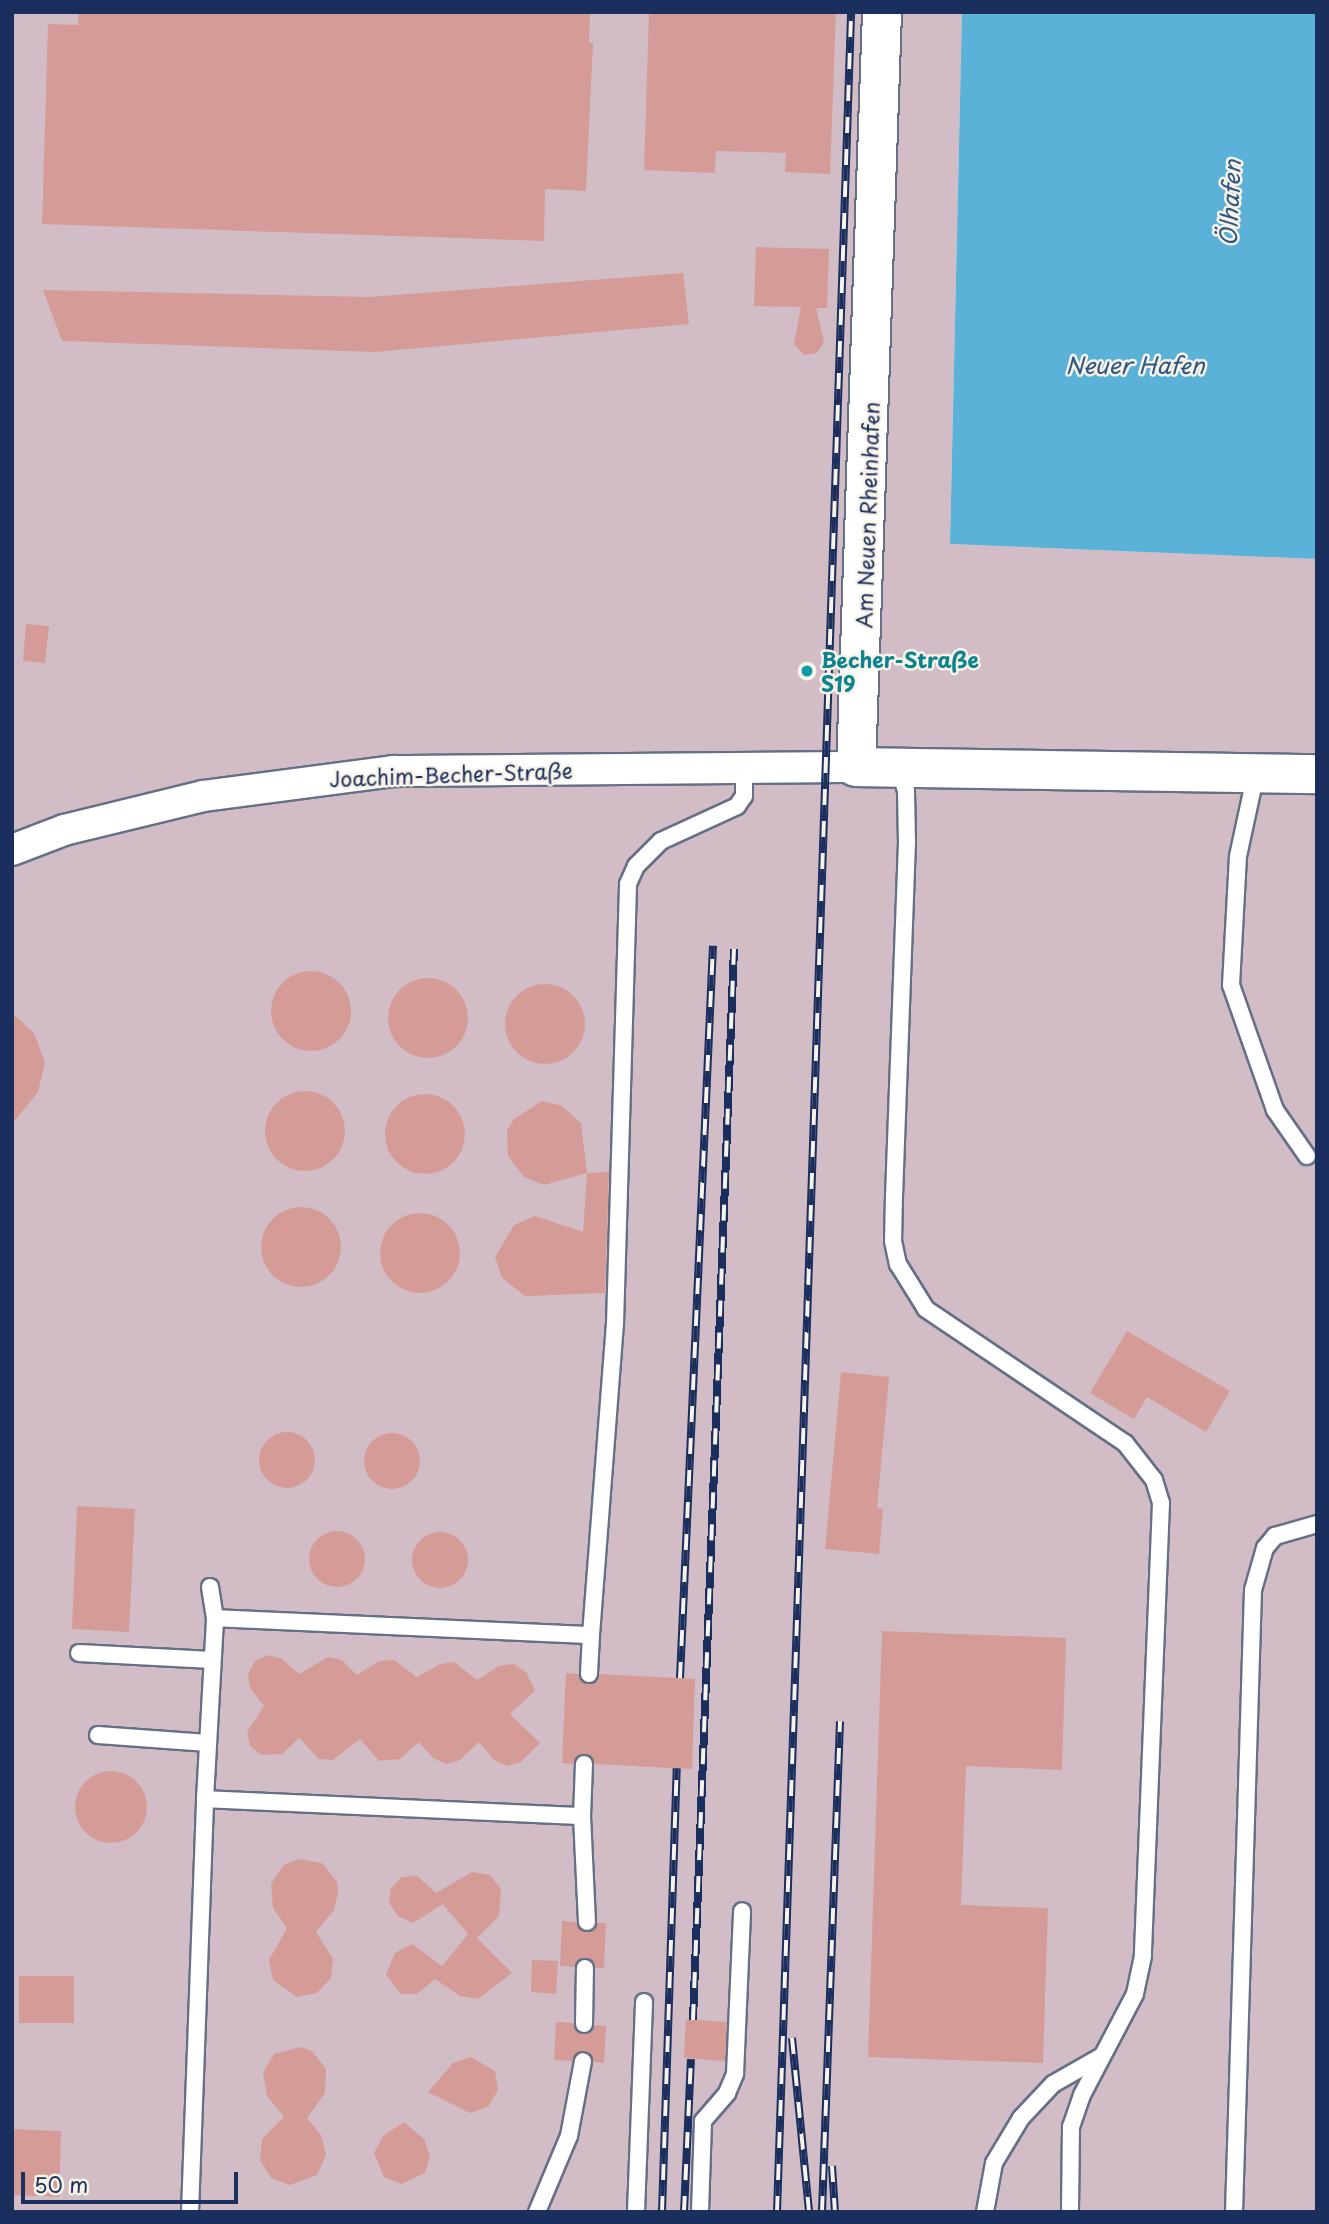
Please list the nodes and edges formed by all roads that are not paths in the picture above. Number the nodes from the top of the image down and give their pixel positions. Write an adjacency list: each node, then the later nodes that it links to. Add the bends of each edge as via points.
1 (882, 12): 3 (street, Am Neuen Rheinhafen)
2 (744, 767): 3 (street, Joachim-Becher-Straße); 7 (street, Joachim-Becher-Straße, via 393,771 318,779 131,812); 12 (lane, via 744,796 737,806 661,841 636,866 628,884 615,1324)
3 (856, 767): 4 (street)
4 (899, 768): 5 (street); 26 (lane, via 906,791 907,842 893,1218 898,1264 926,1309 1125,1443 1154,1480 1161,1503 1143,1956 1135,1994)
5 (1256, 772): 6 (street); 8 (lane, via 1238,856 1231,985 1275,1110)
6 (1317, 774)
7 (12, 850)
8 (1307, 1156)
9 (1317, 1524): 34 (lane, via 1275,1536 1265,1548 1253,1590)
10 (210, 1587): 11 (lane)
11 (215, 1618): 12 (lane); 14 (lane)
12 (591, 1635): 15 (lane)
13 (79, 1653): 14 (lane)
14 (212, 1661): 17 (lane)
15 (589, 1674)
16 (98, 1735): 17 (lane)
17 (208, 1743): 19 (lane)
18 (584, 1764): 20 (lane)
19 (205, 1799): 20 (lane); 28 (lane)
20 (582, 1816): 22 (lane)
21 (742, 1911): 31 (lane, via 736,2074 727,2093 703,2121)
22 (587, 1922)
23 (585, 1968): 25 (lane)
24 (644, 2002): 30 (lane)
25 (584, 2024)
26 (1102, 2056): 32 (lane, via 1053,2084 1021,2118 994,2163); 33 (lane, via 1082,2095 1067,2145)
27 (583, 2062): 29 (lane, via 569,2136)
28 (190, 2212)
29 (537, 2212)
30 (636, 2212)
31 (700, 2212)
32 (985, 2212)
33 (1070, 2212)
34 (1234, 2212)

